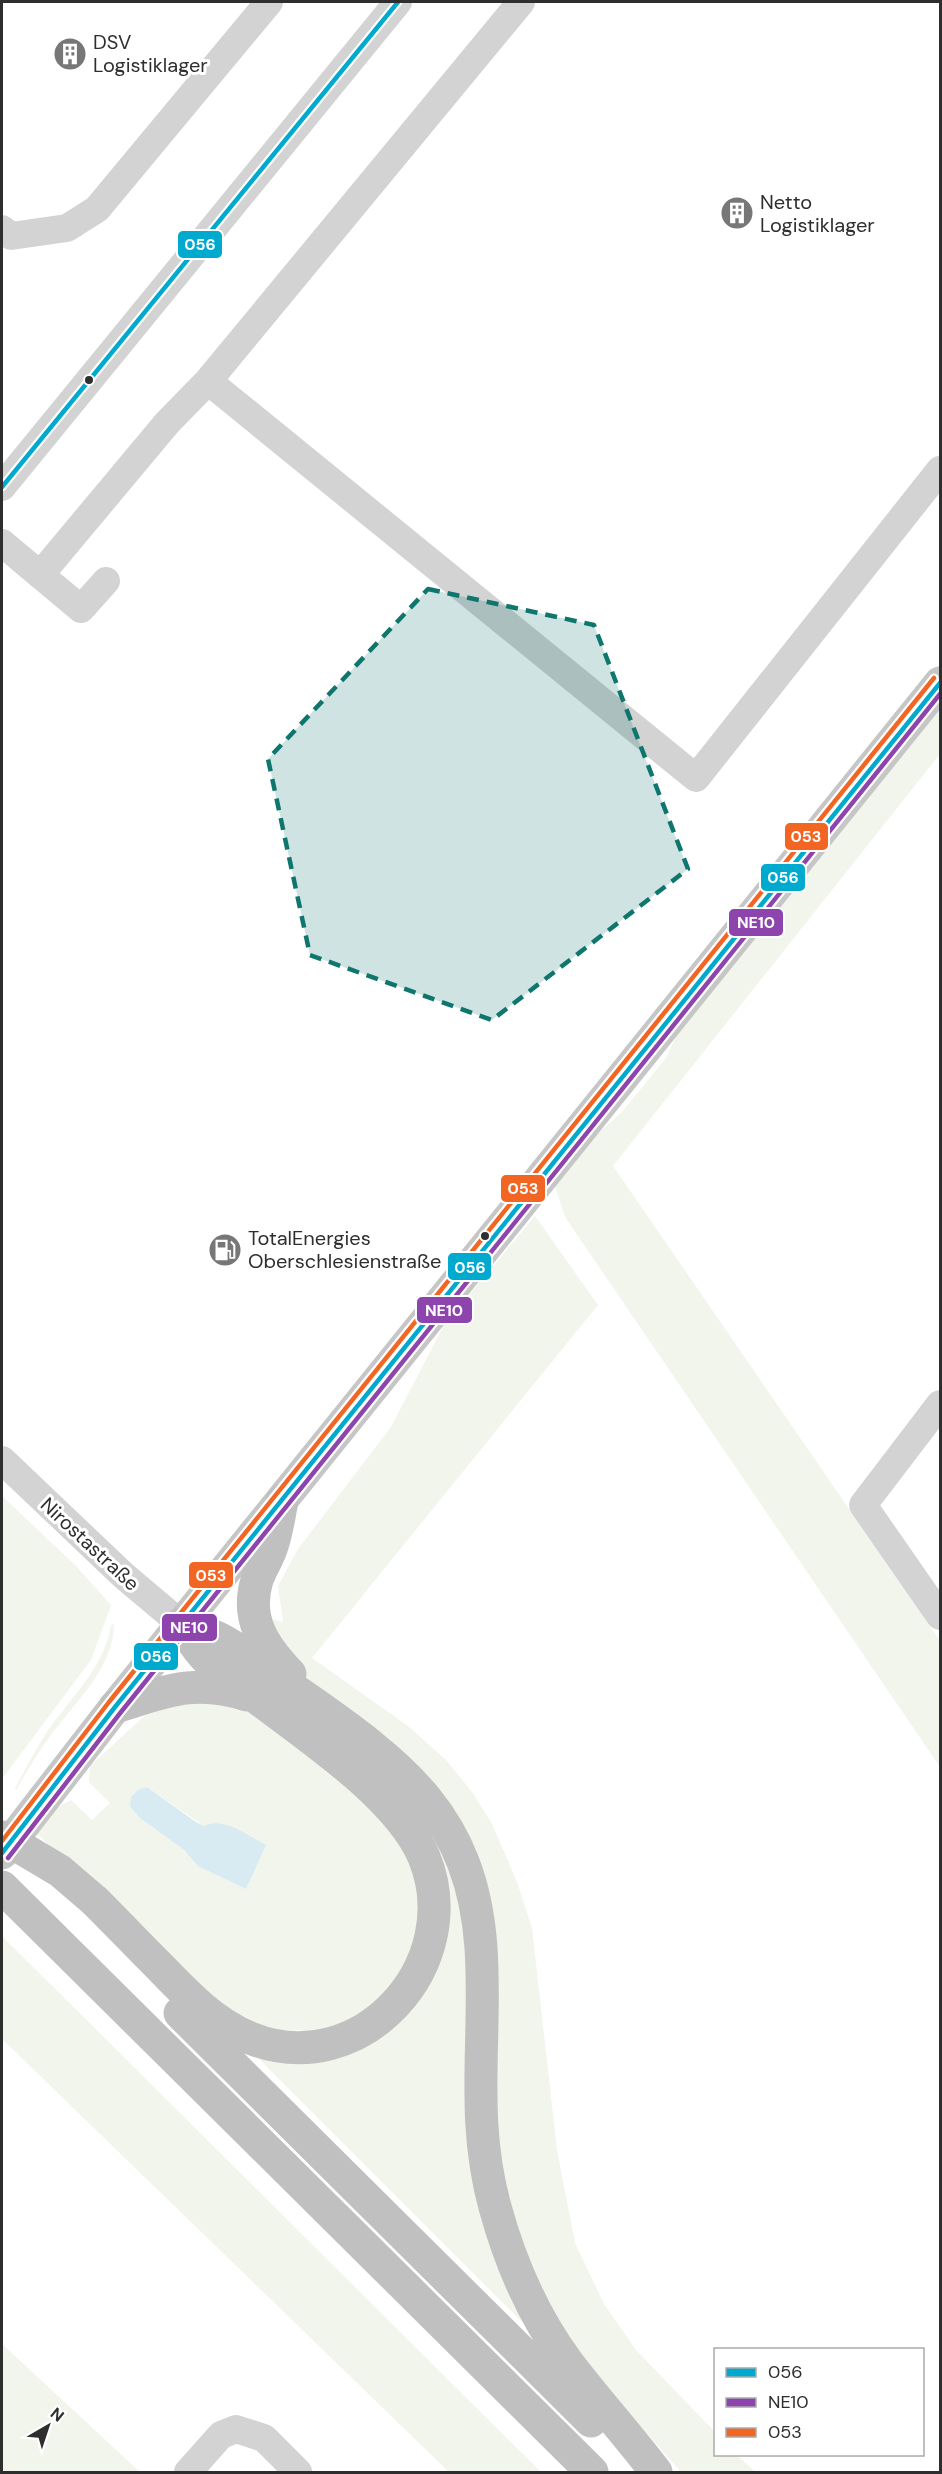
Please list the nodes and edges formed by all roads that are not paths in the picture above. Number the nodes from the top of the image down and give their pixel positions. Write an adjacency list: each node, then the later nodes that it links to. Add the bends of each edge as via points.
1 (268, 2): 4 (street, via 97,209 67,228 11,236)
2 (398, 2): 7 (street)
3 (520, 2): 5 (street)
4 (2, 229)
5 (207, 381): 6 (street, via 696,778); 9 (street)
6 (940, 470)
7 (2, 487)
8 (2, 543): 9 (street)
9 (40, 575): 10 (street, via 81,609)
10 (106, 581)
11 (940, 683): 14 (main road)
12 (940, 1404): 15 (street, via 863,1505)
13 (2, 1461): 16 (street, Nirostastraße)
14 (282, 1501): 16 (main road); 19 (highway, via 272,1548 256,1582 254,1621 276,1659)
15 (940, 1616)
16 (181, 1624): 17 (highway, via 205,1658); 18 (main road); 19 (highway, via 221,1639)
17 (255, 1697): 18 (highway, via 223,1688 189,1686); 22 (highway, via 378,1794 419,1847 433,1889 434,1921 422,1966 405,1994 376,2021 340,2040 299,2048 263,2043 225,2025 200,2007)
18 (115, 1707): 20 (main road)
19 (334, 1718): 29 (highway, via 409,1777 438,1812 454,1841 471,1890 479,1931 480,2116 486,2169 504,2236 549,2335)
20 (2, 1842): 22 (highway, bridge)
21 (2, 1887): 24 (highway)
22 (87, 1908): 28 (highway)
23 (2, 1912): 24 (highway)
24 (48, 1945): 27 (highway, via 201,2085)
25 (188, 2472): 26 (street, via 221,2435 236,2429 264,2438)
26 (298, 2472)
27 (592, 2472)
28 (644, 2472)
29 (656, 2472)

